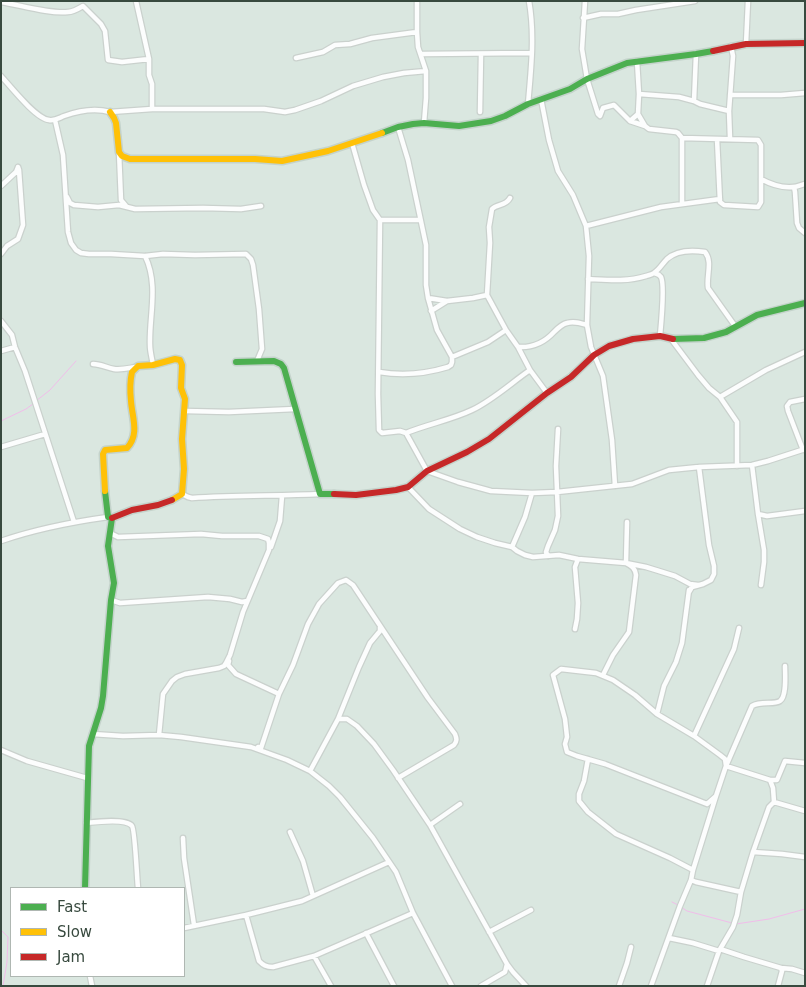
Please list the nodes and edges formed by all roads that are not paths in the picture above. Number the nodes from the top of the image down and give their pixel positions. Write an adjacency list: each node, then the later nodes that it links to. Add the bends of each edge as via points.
1 (136, 1): 18 (street)
2 (417, 1): 10 (street)
3 (529, 1): 14 (street)
4 (585, 1): 9 (street)
5 (695, 1): 9 (street)
6 (748, 1): 12 (street)
7 (1, 2): 8 (street, via 60,12 69,12)
8 (82, 4): 18 (street, via 105,31 108,60 122,62)
9 (583, 18): 23 (street, via 582,49)
10 (417, 32): 15 (street); 19 (street, via 335,45 323,52)
11 (805, 43): 12 (street)
12 (746, 44): 13 (street)
13 (731, 46): 17 (street); 26 (street)
14 (531, 53): 16 (street); 29 (street)
15 (422, 54): 16 (street); 21 (street)
16 (481, 54): 33 (street)
17 (696, 54): 20 (street); 28 (street)
18 (149, 58): 30 (street)
19 (296, 58)
20 (637, 61): 23 (street); 25 (street)
21 (426, 71): 30 (street, via 383,77 285,112 264,109); 37 (street)
22 (1, 76): 35 (street, via 37,114)
23 (587, 79): 27 (street); 36 (street, via 600,116 603,108 614,105)
24 (805, 93): 26 (street)
25 (639, 94): 28 (street); 34 (street)
26 (730, 95): 31 (street)
27 (541, 99): 29 (street); 57 (street, via 558,171)
28 (694, 101): 31 (street)
29 (528, 104): 37 (street, via 484,123 459,126)
30 (152, 109): 32 (street)
31 (729, 111): 41 (street)
32 (110, 112): 35 (street, via 87,110); 44 (street, via 117,123)
33 (480, 112)
34 (638, 114): 36 (street); 38 (street)
35 (55, 120): 49 (street, via 63,154)
36 (630, 121): 38 (street)
37 (424, 123): 39 (street)
38 (645, 126): 40 (street, via 652,130 676,132)
39 (398, 127): 43 (street); 56 (street)
40 (682, 138): 42 (street); 52 (street)
41 (730, 138): 42 (street); 45 (street, via 760,141)
42 (717, 139): 51 (street)
43 (352, 143): 44 (street, via 282,161 130,159 122,155); 55 (street, via 373,210)
44 (118, 146): 53 (street, via 121,200)
45 (761, 178): 48 (street, via 776,186); 51 (street, via 758,208 724,205)
46 (805, 184): 48 (street)
47 (1, 186): 59 (street, via 18,167 22,225 18,239)
48 (794, 187): 58 (street, via 798,228)
49 (66, 196): 53 (street, via 74,205); 60 (street, via 70,243 76,250 89,254)
50 (510, 198): 63 (street, via 492,209)
51 (720, 199): 52 (street)
52 (682, 204): 57 (street)
53 (126, 206): 54 (street, via 134,209 242,209)
54 (261, 206)
55 (380, 220): 56 (street); 86 (street)
56 (420, 220): 64 (street, via 426,245)
57 (586, 226): 62 (street)
58 (805, 233)
59 (1, 254)
60 (145, 256): 80 (street, via 246,254 253,265 259,309 262,349); 83 (street, via 153,286 150,347)
61 (654, 273): 62 (street, via 630,280); 70 (street, via 675,254 705,252 709,262 708,288); 72 (street, via 661,277 663,290)
62 (588, 279): 69 (street)
63 (488, 295): 65 (street); 71 (street)
64 (428, 298): 65 (street); 67 (street)
65 (447, 302): 67 (street)
66 (805, 303): 70 (street, via 757,315)
67 (431, 311): 79 (street)
68 (1, 321): 74 (street, via 12,336)
69 (587, 325): 75 (street, via 565,323 540,344); 78 (street)
70 (735, 326): 73 (street, via 704,338)
71 (506, 330): 75 (street); 79 (street, via 488,342)
72 (660, 336): 73 (street); 78 (street, via 622,342)
73 (670, 339): 88 (street)
74 (15, 347): 76 (street); 94 (street)
75 (518, 347): 85 (street)
76 (1, 351)
77 (805, 352): 88 (street)
78 (594, 355): 87 (street, via 565,382); 101 (street, via 603,376)
79 (452, 357): 86 (street, via 448,367 426,373)
80 (257, 361): 81 (street); 90 (street, via 272,360 281,364)
81 (236, 362)
82 (93, 364): 84 (street, via 114,369)
83 (153, 365): 84 (street); 91 (street, via 180,360)
84 (138, 366): 110 (street, via 131,376 132,442 127,448 108,449 103,454 104,491)
85 (530, 370): 87 (street); 93 (street, via 472,410)
86 (379, 372): 93 (street, via 379,430 382,433)
87 (547, 392): 100 (street, via 489,439)
88 (720, 397): 98 (street, via 737,422)
89 (805, 400): 96 (street, via 790,402 787,406)
90 (295, 409): 91 (street); 106 (street)
91 (185, 412): 105 (street)
92 (558, 429): 103 (street)
93 (406, 433): 100 (street)
94 (45, 434): 95 (street); 111 (street)
95 (1, 447)
96 (804, 450): 97 (street)
97 (752, 465): 98 (street); 109 (street)
98 (737, 466): 99 (street)
99 (699, 467): 101 (street, via 669,470 632,484); 121 (street, via 714,574 711,580)
100 (427, 471): 102 (street); 104 (street, via 481,490)
101 (615, 486): 103 (street)
102 (408, 487): 106 (street, via 356,495); 115 (street, via 429,509 460,529)
103 (557, 492): 104 (street); 117 (street, via 558,516 546,552)
104 (532, 493): 115 (street)
105 (182, 494): 107 (street, via 188,498); 110 (street, via 174,500)
106 (320, 494): 107 (street)
107 (282, 496): 116 (street, via 279,528)
108 (805, 511): 109 (street, via 767,516)
109 (758, 514): 122 (street, via 764,550)
110 (110, 517): 111 (street); 113 (street)
111 (74, 522): 114 (street, via 26,532)
112 (627, 522): 119 (street)
113 (110, 531): 116 (street, via 118,537 259,536 268,539); 124 (street, via 108,546 114,573)
114 (1, 542)
115 (512, 547): 117 (street, via 533,557)
116 (269, 550): 125 (street)
117 (548, 556): 118 (street)
118 (578, 559): 119 (street); 130 (street, via 575,567 578,603)
119 (626, 563): 120 (street); 133 (street, via 636,574 628,632)
120 (686, 582): 121 (street); 123 (street)
121 (698, 585): 123 (street)
122 (761, 585)
123 (689, 592): 135 (street, via 682,643 664,686)
124 (111, 600): 126 (street, via 208,597); 137 (street, via 103,696)
125 (247, 601): 126 (street); 127 (street)
126 (239, 602): 127 (street)
127 (243, 612): 131 (street)
128 (380, 626): 134 (street, via 350,582 338,583 319,604 308,624); 136 (street, via 358,667); 149 (street, via 456,738 454,745)
129 (739, 628): 139 (street, via 734,649)
130 (575, 629)
131 (230, 655): 134 (street, via 228,665 236,674); 138 (street, via 224,666 185,674 172,681 164,694)
132 (785, 666): 146 (street, via 783,698 774,703 752,706)
133 (603, 676): 135 (street, via 635,695); 144 (street, via 561,669 553,675 564,719 566,752)
134 (279, 694): 141 (street)
135 (657, 714): 139 (street)
136 (338, 719): 147 (street); 149 (street, via 346,719 357,726)
137 (92, 734): 138 (street); 148 (street)
138 (159, 735): 140 (street)
139 (694, 736): 146 (street, via 725,759)
140 (251, 747): 141 (street); 143 (street)
141 (261, 748): 143 (street)
142 (1, 750): 148 (street)
143 (266, 752): 147 (street)
144 (588, 759): 153 (street, via 707,804); 164 (street, via 579,794 579,801 588,812 616,834)
145 (805, 763): 151 (street, via 785,761)
146 (726, 766): 150 (street); 153 (street)
147 (310, 771): 163 (street, via 340,797)
148 (87, 778): 157 (street)
149 (398, 778): 158 (street)
150 (770, 780): 151 (street); 152 (street)
151 (776, 780): 152 (street)
152 (773, 788): 154 (street)
153 (716, 796): 164 (street)
154 (774, 802): 156 (street); 161 (street, via 770,804)
155 (460, 804): 158 (street)
156 (805, 811)
157 (86, 823): 166 (street); 167 (street, via 123,822 133,827)
158 (430, 825): 175 (street)
159 (290, 832): 169 (street)
160 (183, 838): 173 (street)
161 (753, 852): 162 (street); 168 (street)
162 (805, 858)
163 (389, 862): 169 (street); 171 (street)
164 (693, 870): 165 (street)
165 (691, 880): 168 (street); 177 (street)
166 (85, 887)
167 (138, 887)
168 (741, 892): 179 (street, via 733,928)
169 (313, 896): 172 (street)
170 (531, 910): 175 (street)
171 (413, 913): 176 (street); 188 (street)
172 (246, 915): 173 (street); 180 (street, via 260,960 267,967)
173 (194, 925): 174 (street)
174 (185, 928)
175 (488, 932): 181 (street)
176 (366, 934): 180 (street); 187 (street)
177 (669, 938): 179 (street); 192 (street)
178 (631, 947): 191 (street)
179 (719, 950): 182 (street); 193 (street)
180 (314, 956): 186 (street)
181 (507, 964): 183 (street); 184 (street)
182 (781, 968): 185 (street); 194 (street)
183 (505, 972): 184 (street); 189 (street)
184 (513, 972): 190 (street)
185 (805, 972)
186 (331, 986)
187 (394, 986)
188 (452, 986)
189 (481, 986)
190 (526, 986)
191 (619, 986)
192 (651, 986)
193 (707, 986)
194 (778, 986)

